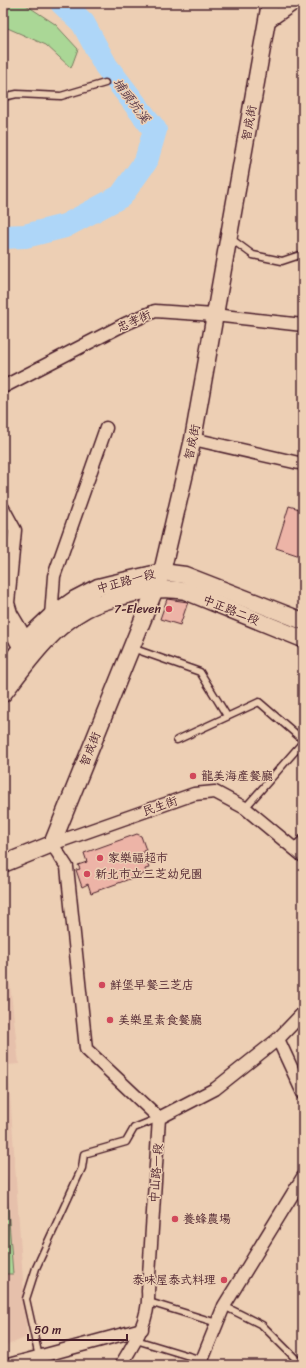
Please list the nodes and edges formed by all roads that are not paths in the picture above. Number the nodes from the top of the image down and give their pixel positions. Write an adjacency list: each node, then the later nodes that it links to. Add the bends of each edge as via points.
1 (270, 3): 3 (street, 智成街)
2 (294, 3): 3 (street)
3 (266, 23): 6 (street, 智成街)
4 (105, 83): 5 (lane, via 60,96 17,94)
5 (3, 97)
6 (229, 237): 7 (lane, via 253,255 282,261); 8 (street, 智成街)
7 (303, 254)
8 (214, 314): 9 (street, 忠孝街); 10 (street, 忠孝街, via 155,311); 12 (street, 智成街)
9 (303, 325)
10 (3, 387)
11 (106, 428): 19 (street, via 54,576)
12 (193, 439): 13 (street); 15 (street, 智成街)
13 (303, 464)
14 (3, 508): 21 (street, via 15,530 8,603)
15 (162, 572): 16 (street, 智成街); 18 (street, 中正路二段, via 185,575); 19 (street, 中正路一段, via 98,587 75,600)
16 (157, 589): 19 (street, 中正路一段, via 112,598); 20 (street, 中正路二段, via 184,591); 22 (street, 智成街)
17 (3, 617): 21 (street)
18 (303, 621)
19 (55, 623): 21 (street, 中正路一段); 24 (street, 中正路一段)
20 (303, 638)
21 (23, 645): 23 (street, 中正路一段)
22 (132, 648): 25 (lane, via 200,672); 30 (street, 智成街)
23 (3, 671)
24 (3, 694)
25 (227, 716): 26 (lane); 27 (lane, via 259,702)
26 (177, 740)
27 (303, 741): 28 (lane)
28 (245, 808): 30 (street, 民生街, via 215,792 194,794); 31 (street, 民生街)
29 (303, 838): 31 (lane)
30 (52, 844): 33 (street, 民生街); 37 (street, via 67,867 86,1049)
31 (293, 848): 32 (street, 民生街)
32 (303, 856)
33 (3, 864)
34 (303, 1013): 35 (street)
35 (278, 1039): 36 (street); 37 (street, via 215,1089)
36 (303, 1093)
37 (159, 1118): 39 (street, 中山路一段); 43 (lane, via 134,1128 126,1142 84,1154 82,1168 36,1268 26,1299)
38 (303, 1176): 40 (street)
39 (149, 1302): 41 (lane); 42 (street, 中山路一段)
40 (224, 1306): 41 (street); 47 (lane, via 262,1326)
41 (217, 1323): 44 (street)
42 (139, 1334): 43 (street); 44 (lane); 46 (street, 中山路一段)
43 (39, 1357): 45 (street)
44 (201, 1362)
45 (8, 1365)
46 (121, 1365)
47 (302, 1365)

